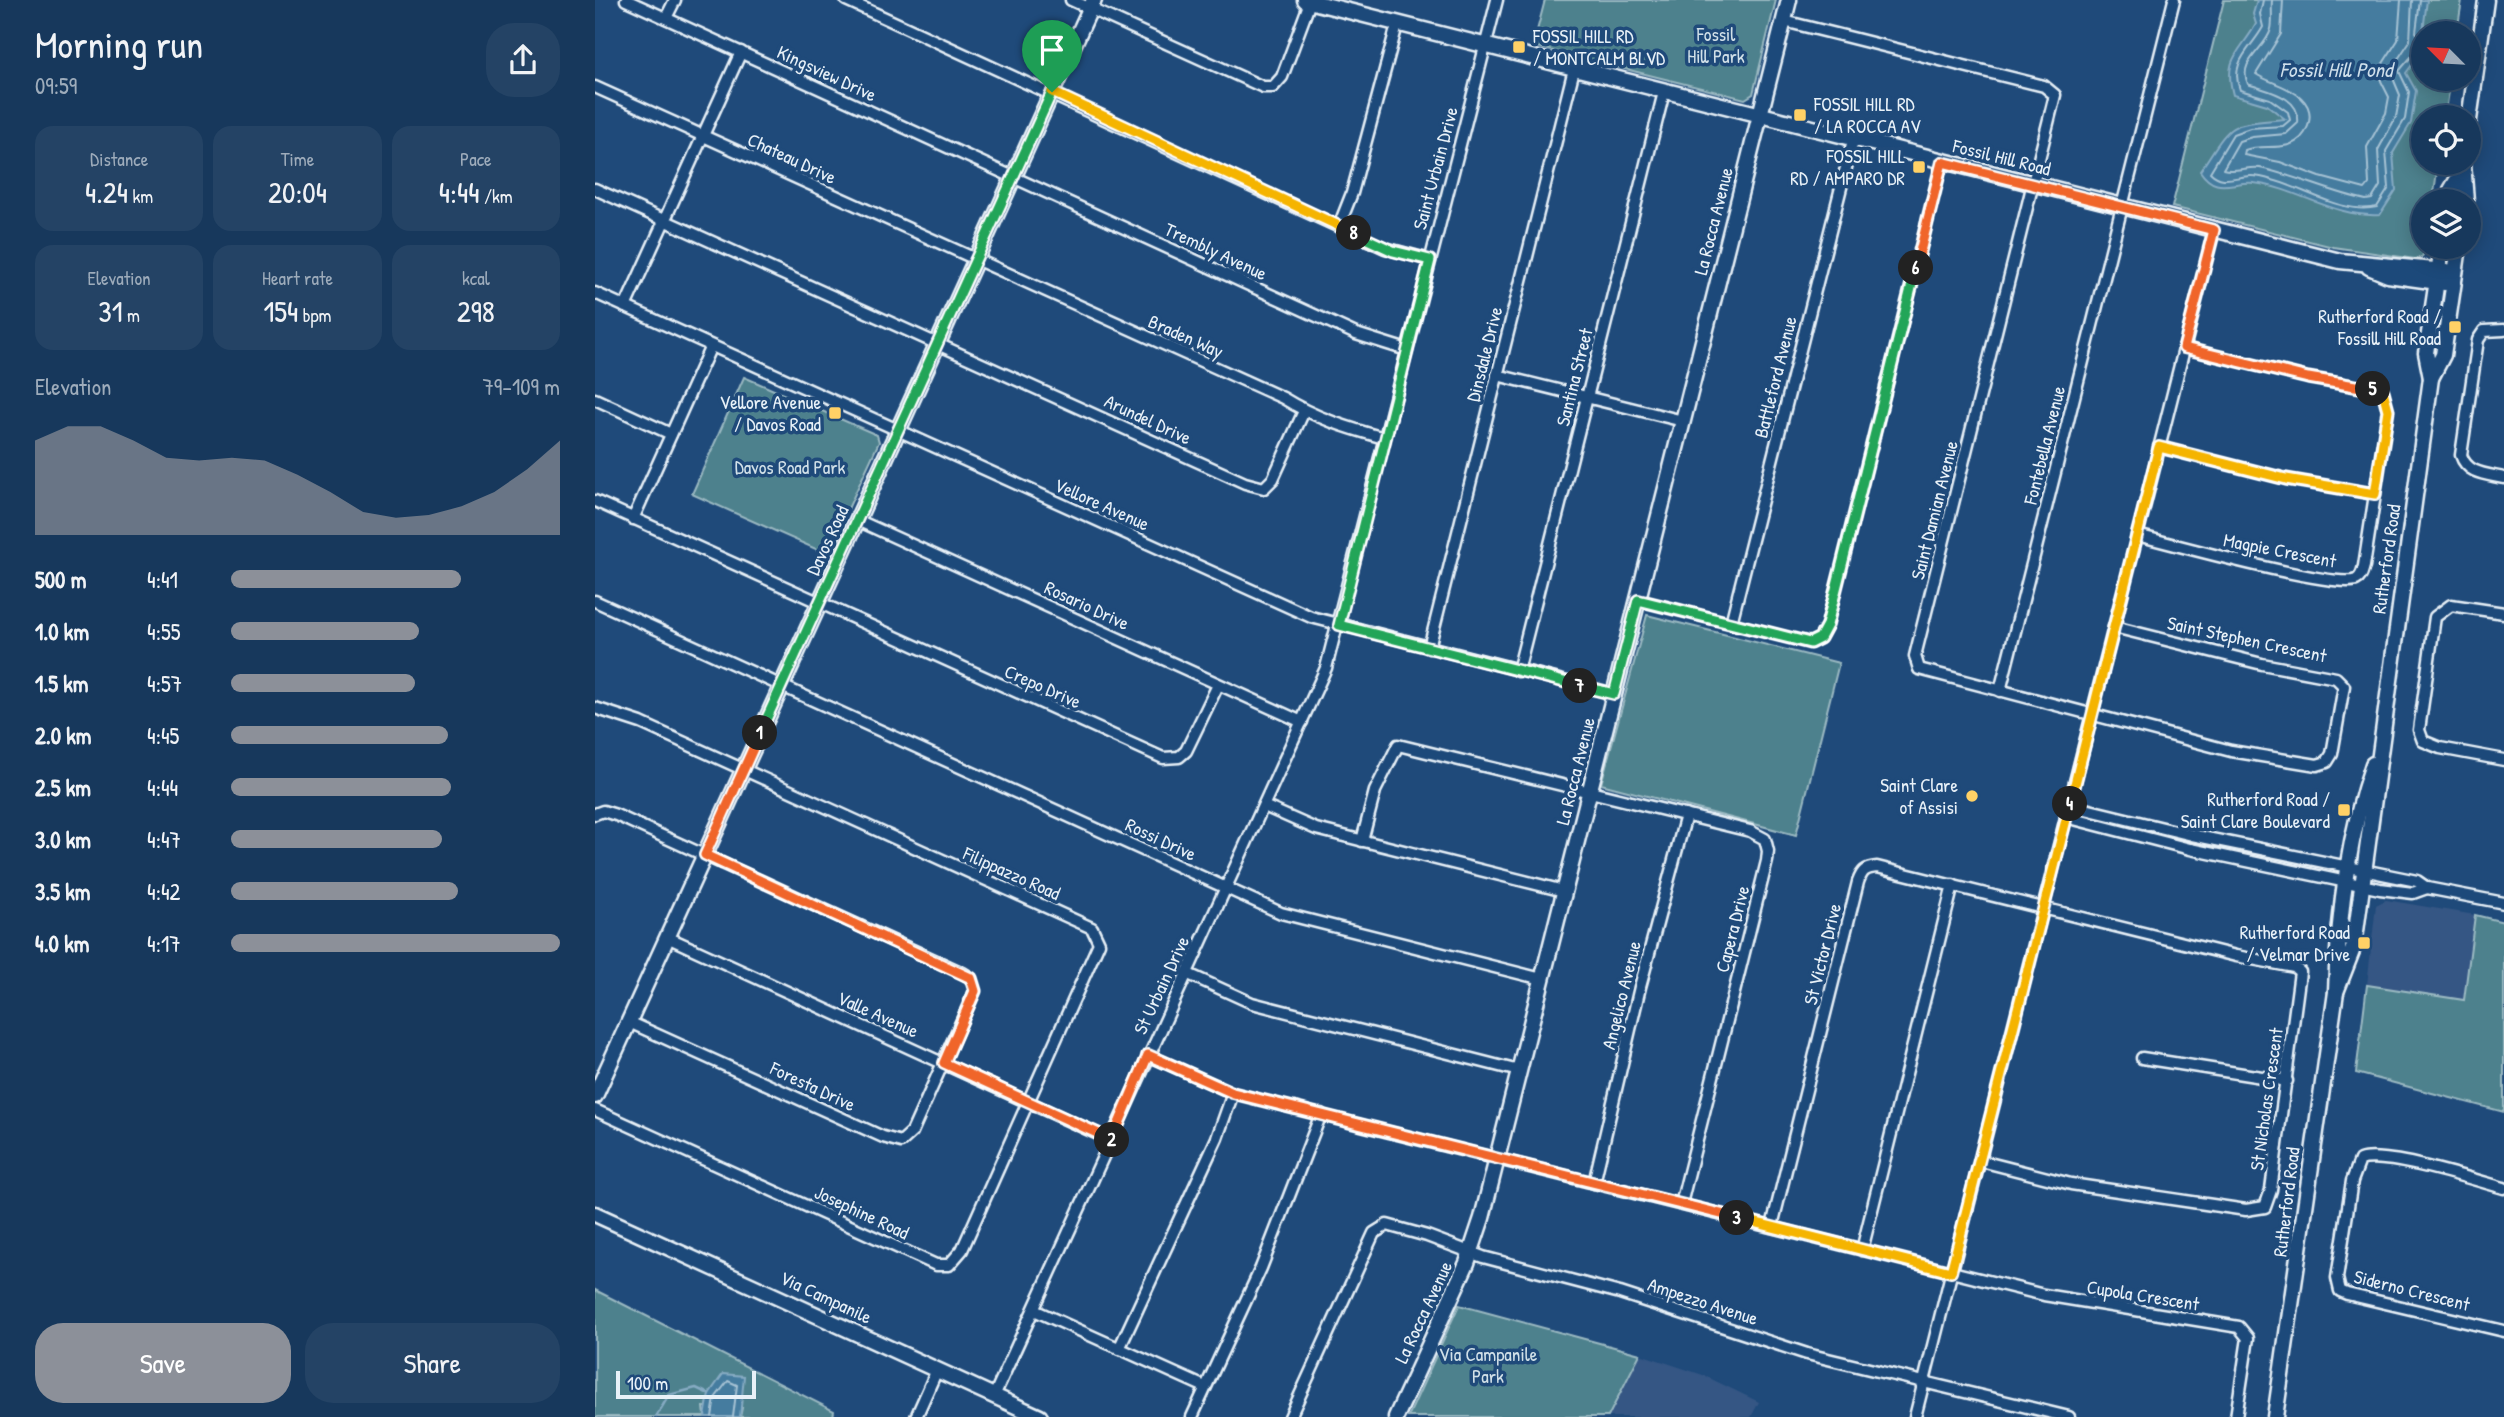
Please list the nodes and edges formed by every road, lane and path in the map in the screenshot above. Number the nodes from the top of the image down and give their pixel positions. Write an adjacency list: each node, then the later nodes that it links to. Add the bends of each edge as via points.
1 (625, 0): 11 (street, Kingsview Drive)
2 (674, 0): 11 (street)
3 (846, 0): 18 (street)
4 (1071, 0): 10 (street)
5 (1497, 0): 14 (street, Saint Urbain Drive)
6 (1789, 0): 12 (street, La Rocca Avenue)
7 (2174, 0): 28 (street, Fontebella Avenue)
8 (2486, 0): 20 (street)
9 (1308, 1): 10 (street, via 1282,77 1273,87 1263,87); 13 (street, Fossil Hill Road)
10 (1092, 4): 18 (street, Davos Road)
11 (666, 18): 15 (street, Kingsview Drive)
12 (1784, 20): 21 (street, La Rocca Avenue); 26 (street, via 2052,90 2055,101)
13 (1397, 25): 14 (street, Fossil Hill Road); 30 (street)
14 (1485, 47): 16 (street, Fossil Hill Road); 35 (street, Saint Urbain Drive)
15 (741, 52): 22 (street); 25 (street, Kingsview Drive)
16 (1574, 69): 19 (street, Fossil Hill Road); 45 (street, Dinsdale Drive)
17 (595, 87): 22 (street, Chateau Drive)
18 (1052, 92): 25 (street, Davos Road); 30 (street)
19 (1664, 92): 21 (street, Fossil Hill Road); 47 (street, Santina Street)
20 (2471, 105)
21 (1759, 115): 23 (street, Fossil Hill Road); 50 (street, La Rocca Avenue)
22 (703, 136): 29 (street); 34 (street, Chateau Drive)
23 (1853, 139): 24 (street, Fossil Hill Road); 65 (street, Battleford Avenue)
24 (1942, 162): 26 (street, Fossil Hill Road); 65 (street, via 1827,625 1820,638 1810,643)
25 (1014, 177): 34 (street, Davos Road); 44 (street, Trembly Avenue, via 1356,334)
26 (2034, 185): 28 (street, Fossil Hill Road); 72 (street, Saint Damian Avenue, via 1915,656 1919,669 1929,674)
27 (595, 189): 29 (street)
28 (2122, 207): 31 (street, Fossil Hill Road); 72 (street, Fontebella Avenue)
29 (664, 220): 39 (street); 41 (street)
30 (1339, 226): 35 (street, via 1393,251)
31 (2214, 230): 36 (street, Fossil Hill Road, via 2365,265 2391,264); 43 (street)
32 (2440, 259): 36 (street, Rutherford Road)
33 (2457, 259): 37 (street, Rutherford Road)
34 (975, 260): 41 (street, Davos Road); 49 (street, Braden Way)
35 (1430, 260): 44 (street, Saint Urbain Drive)
36 (2438, 276): 37 (street, Fossil Hill Road); 46 (street, Rutherford Road, via 2426,353)
37 (2454, 279): 46 (street, Rutherford Road, via 2443,355)
38 (595, 293): 39 (street, Vellore Avenue)
39 (625, 307): 42 (street, Vellore Avenue)
40 (2504, 330): 55 (street, via 2484,331 2478,340 2461,455 2472,471)
41 (937, 344): 49 (street, Arundel Drive, via 1264,488 1273,479); 51 (street, Davos Road)
42 (711, 346): 51 (street, Vellore Avenue); 52 (street)
43 (2184, 348): 54 (street); 56 (street, Magpie Crescent, via 2383,391 2388,410)
44 (1407, 350): 53 (street, Saint Urbain Drive)
45 (1497, 375): 47 (street); 68 (street, Dinsdale Drive)
46 (2431, 378): 77 (street, Rutherford Road)
47 (1587, 397): 50 (street); 69 (street, Santina Street)
48 (595, 399): 52 (street)
49 (1304, 411): 53 (street, Braden Way)
50 (1683, 421): 61 (street, La Rocca Avenue)
51 (898, 431): 59 (street, Davos Road); 66 (street, Vellore Avenue, via 1311,617)
52 (671, 434): 58 (street)
53 (1384, 438): 66 (street, Saint Urbain Drive)
54 (2159, 447): 56 (street, via 2286,479); 60 (street)
55 (2504, 478)
56 (2375, 494): 60 (street, Magpie Crescent, via 2364,566 2354,581 2281,571)
57 (595, 501): 58 (street, Crepo Drive)
58 (633, 519): 63 (street, Crepo Drive)
59 (857, 520): 63 (street, Davos Road); 71 (street, Rosario Drive)
60 (2137, 535): 67 (street)
61 (1638, 600): 65 (street); 73 (street, La Rocca Avenue)
62 (595, 601): 70 (street, Rossi Drive)
63 (819, 603): 70 (street, Davos Road); 71 (street, Crepo Drive, via 1163,758 1179,757 1187,751)
64 (2504, 613): 78 (street, via 2451,605 2435,617 2419,730 2423,741 2440,748)
65 (1731, 623)
66 (1339, 625): 68 (street, Vellore Avenue); 76 (street, St Urbain Drive)
67 (2114, 627): 75 (street); 75 (street, Saint Stephen Crescent, via 2336,678 2344,686 2332,754 2317,765 2267,757)
68 (1429, 648): 69 (street, Vellore Avenue)
69 (1518, 671): 73 (street, Vellore Avenue)
70 (782, 685): 79 (street, Davos Road); 91 (street, Rossi Drive)
71 (1218, 685): 76 (street, Rosario Drive)
72 (2000, 691): 75 (street, Saint Damian Avenue)
73 (1614, 694): 80 (street, La Rocca Avenue)
74 (595, 708): 79 (street, via 622,715)
75 (2092, 714): 81 (street)
76 (1302, 722): 82 (street, St Urbain Drive)
77 (2379, 746): 88 (street, Rutherford Road, via 2358,806); 89 (street, Rutherford Road)
78 (2504, 760)
79 (744, 769): 87 (street, Davos Road); 107 (street, Filippazzo Road, via 1092,928 1098,936 1097,952)
80 (1589, 791): 84 (street, Capera Drive); 86 (street, Capera Drive, via 1398,745 1374,791); 92 (street, La Rocca Avenue)
81 (2069, 805): 85 (street); 88 (street)
82 (1264, 806): 86 (street, via 1316,829); 91 (street, St Urbain Drive)
83 (595, 814): 87 (street, via 616,815)
84 (1686, 815): 113 (street, Angelico Avenue); 115 (street, Capera Drive, via 1760,835 1769,851)
85 (2066, 817): 88 (street, via 2190,849); 94 (street)
86 (1362, 841): 92 (street)
87 (705, 855): 95 (street, Davos Road); 102 (street, via 971,978 975,991)
88 (2348, 874): 89 (street); 98 (street, Rutherford Road, via 2337,943)
89 (2364, 878): 93 (street, via 2413,894 2427,888); 98 (street, Rutherford Road, via 2354,946)
90 (1953, 885): 94 (street, St Victor Drive); 117 (street, St Victor Drive, via 1877,867 1863,871); 118 (street)
91 (1226, 888): 96 (street, St Urbain Drive); 97 (street, Rossi Drive, via 1305,920)
92 (1564, 891): 97 (street, La Rocca Avenue)
93 (2504, 903)
94 (2043, 908): 104 (street, St Nicholas Crescent, via 2294,967 2301,980); 112 (street)
95 (667, 937): 99 (street, Davos Road); 102 (street, Valle Avenue)
96 (1186, 973): 100 (street, St Urbain Drive); 103 (street, via 1259,1005)
97 (1542, 979): 103 (street, La Rocca Avenue)
98 (2336, 992): 136 (street, Rutherford Road)
99 (629, 1022): 102 (street, Foresta Drive, via 894,1141 907,1139 912,1132); 106 (street, Davos Road)
100 (1148, 1055): 105 (street, Cupola Crescent); 110 (street, St Urbain Drive)
101 (2142, 1058): 104 (street)
102 (944, 1063): 107 (street, Valle Avenue)
103 (1519, 1070): 111 (street, La Rocca Avenue)
104 (2287, 1081): 112 (street, St Nicholas Crescent, via 2269,1198 2257,1211 2071,1184)
105 (1233, 1093): 109 (street, Cupola Crescent); 123 (street, via 1217,1138)
106 (595, 1096)
107 (1029, 1102): 108 (street, Josephine Road, via 962,1250 956,1260 942,1267); 110 (street, Valle Avenue)
108 (595, 1110)
109 (1321, 1114): 111 (street, Cupola Crescent); 126 (street, via 1261,1268)
110 (1111, 1140): 121 (street, St Urbain Drive)
111 (1497, 1158): 113 (street, Cupola Crescent); 119 (street, La Rocca Avenue)
112 (1980, 1161): 120 (street)
113 (1594, 1183): 115 (street, Cupola Crescent)
114 (2504, 1188): 122 (street, Siderno Crescent, via 2414,1165 2360,1160 2352,1181 2337,1278 2340,1291 2347,1294)
115 (1681, 1204): 117 (street, Cupola Crescent)
116 (595, 1214): 124 (street, Via Campanile)
117 (1772, 1226): 118 (street, Cupola Crescent)
118 (1862, 1250): 120 (street, Cupola Crescent)
119 (1471, 1253): 125 (street, Ampezzo Avenue, via 1620,1293 1807,1354); 131 (street, Ampezzo Avenue, via 1415,1232 1380,1227); 132 (street, La Rocca Avenue)
120 (1951, 1272): 125 (street); 135 (street, Cupola Crescent, via 2068,1301 2242,1329 2248,1338)
121 (1034, 1310): 123 (street); 127 (street, St Urbain Drive)
122 (2504, 1331)
123 (1119, 1349): 126 (street)
124 (937, 1370): 127 (street, Via Campanile); 128 (street)
125 (1924, 1384): 133 (street); 134 (street)
126 (1205, 1387): 130 (street)
127 (994, 1396): 129 (street, Via Campanile)
128 (916, 1417)
129 (1040, 1417)
130 (1192, 1417)
131 (1290, 1417)
132 (1396, 1417)
133 (1915, 1417)
134 (2069, 1417)
135 (2236, 1417)
136 (2275, 1417)

